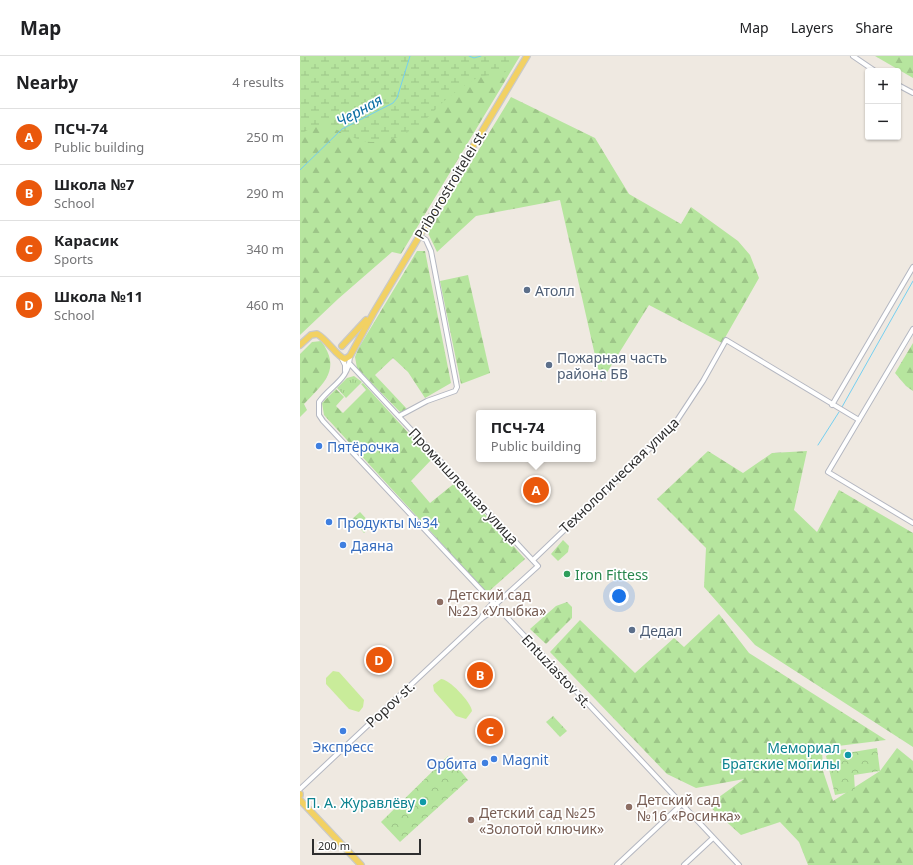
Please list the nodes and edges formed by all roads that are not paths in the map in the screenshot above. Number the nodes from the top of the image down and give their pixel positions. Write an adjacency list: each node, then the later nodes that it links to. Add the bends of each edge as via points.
1 (527, 56): 6 (main road, Priborostroitelei st.)
2 (852, 56): 3 (street)
3 (870, 68)
4 (901, 86): 5 (street)
5 (913, 94)
6 (420, 236): 8 (main road, Priborostroitelei st.); 19 (street, via 426,240 431,251 457,387 455,391 427,401)
7 (913, 267): 18 (street)
8 (374, 312): 12 (main road, Priborostroitelei st.); 14 (main road, Priborostroitelei st.)
9 (913, 329): 20 (street)
10 (328, 343): 11 (main road, via 314,334); 12 (main road); 13 (main road)
11 (300, 345)
12 (341, 346): 13 (main road, Priborostroitelei st.); 14 (main road, via 349,347)
13 (337, 353): 15 (main road)
14 (350, 354): 15 (main road); 16 (street)
15 (342, 359): 17 (street, via 346,368)
16 (350, 363): 17 (street); 19 (street, Промышленная улица)
17 (344, 376): 23 (street, Entuziastov st., via 319,402 319,415)
18 (832, 404): 20 (street); 22 (street, Технологическая улица, via 726,340 677,420)
19 (399, 416): 22 (street, Промышленная улица)
20 (858, 420): 21 (street, via 828,472)
21 (913, 522)
22 (533, 560): 23 (street, via 538,566)
23 (495, 605): 24 (street, Popov st.); 26 (street, Entuziastov st.)
24 (300, 789)
25 (300, 800): 28 (main road)
26 (682, 804): 27 (street, Entuziastov st.); 29 (street)
27 (713, 838): 30 (street); 31 (street, Entuziastov st.)
28 (361, 865)
29 (617, 865)
30 (684, 865)
31 (738, 865)

